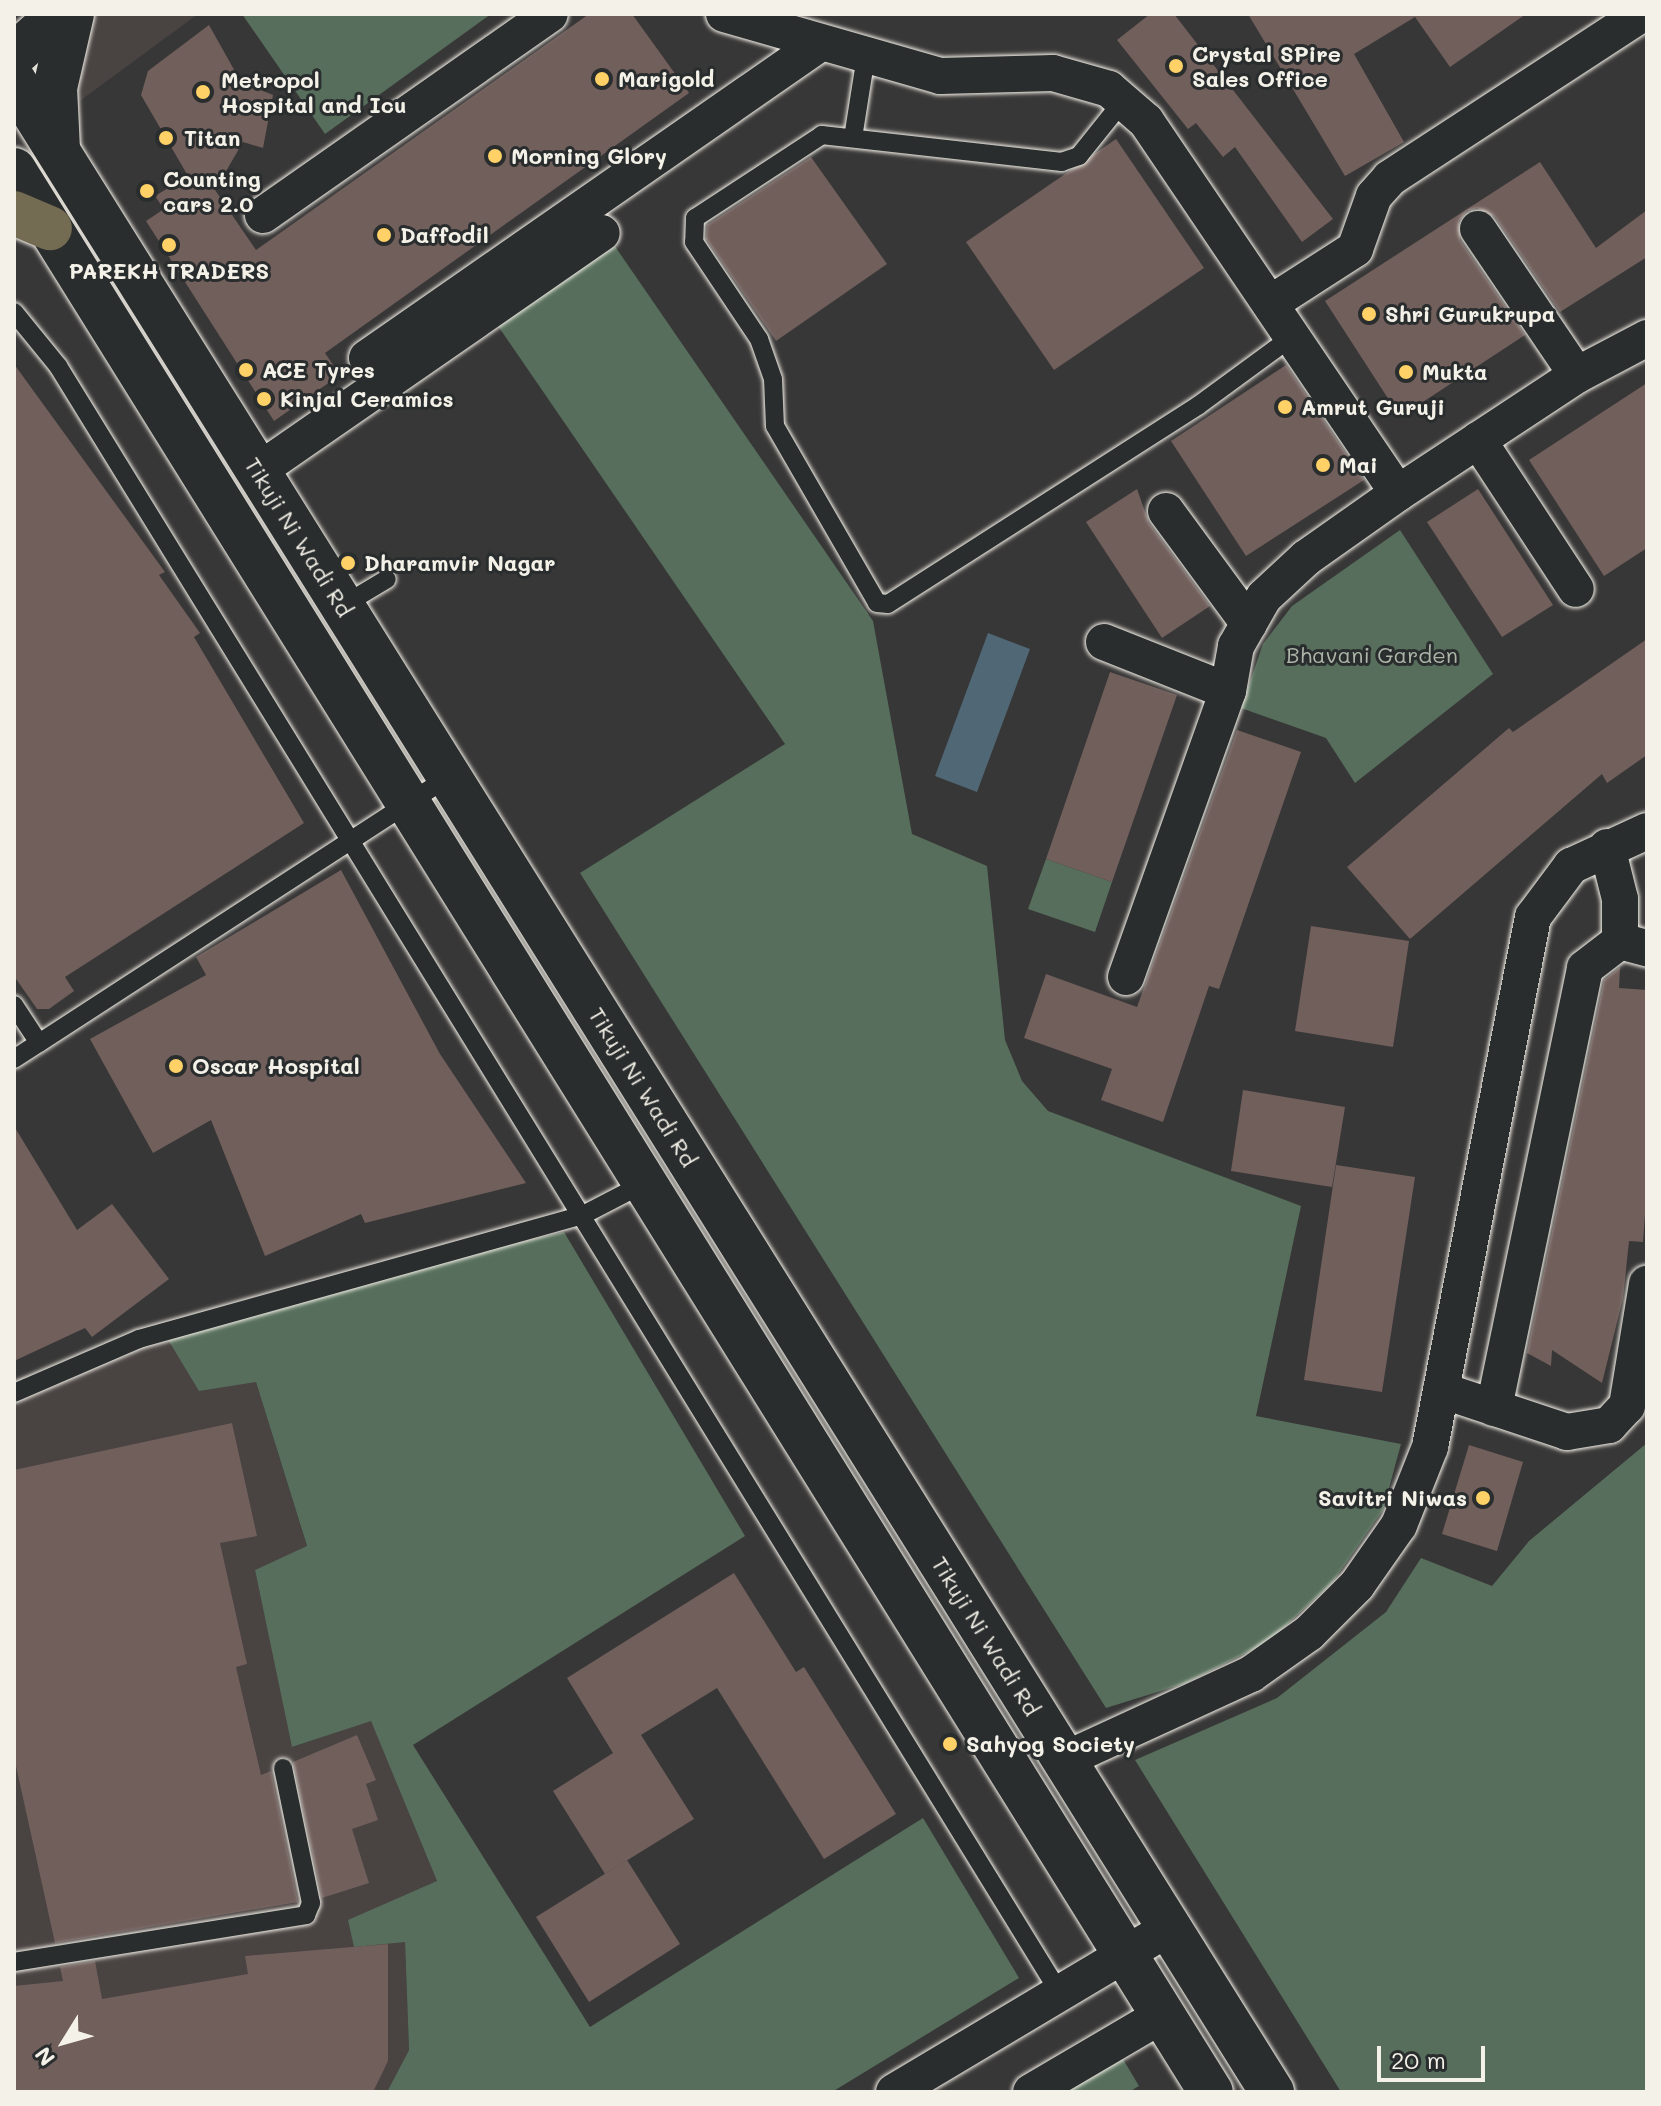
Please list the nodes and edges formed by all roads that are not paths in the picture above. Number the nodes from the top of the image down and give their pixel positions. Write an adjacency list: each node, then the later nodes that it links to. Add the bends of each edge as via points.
1 (60, 14): 7 (main road)
2 (72, 14): 12 (main road, via 55,88)
3 (550, 14): 14 (street)
4 (724, 14): 6 (street)
5 (1642, 14): 18 (street, via 1390,178 1374,196 1355,249)
6 (819, 44): 8 (street); 22 (street)
7 (14, 55)
8 (866, 56): 10 (street, via 940,76 1053,73 1109,89); 11 (lane)
9 (14, 81): 12 (main road, Tikuji Ni Wadi Rd)
10 (1123, 101): 11 (lane, via 1079,156 1062,162); 18 (street, via 1146,121)
11 (853, 138): 20 (lane, via 822,135 809,143 695,218 694,242 759,339 773,379 775,426 877,603 901,596 1199,405)
12 (58, 153): 25 (main road, Tikuji Ni Wadi Rd)
13 (14, 170): 15 (main road)
14 (263, 215)
15 (32, 220): 35 (main road)
16 (1478, 229): 23 (street)
17 (602, 233): 25 (street)
18 (1271, 303): 20 (street)
19 (14, 312): 37 (lane, via 58,366)
20 (1293, 336): 26 (street)
21 (1647, 338): 23 (street)
22 (367, 358)
23 (1577, 375): 24 (street)
24 (1478, 440): 26 (street); 29 (street)
25 (258, 471): 30 (main road, Tikuji Ni Wadi Rd)
26 (1398, 493): 31 (street, via 1306,558 1264,597)
27 (1166, 511): 31 (street)
28 (387, 579): 30 (lane)
29 (1576, 589)
30 (342, 606): 34 (main road, Tikuji Ni Wadi Rd)
31 (1249, 624): 33 (street, via 1236,646)
32 (1104, 642): 33 (street)
33 (1228, 691): 40 (street)
34 (449, 777): 35 (lane); 50 (main road, Tikuji Ni Wadi Rd)
35 (409, 804): 37 (lane); 44 (main road)
36 (1647, 831): 38 (street)
37 (351, 842): 42 (lane); 45 (lane)
38 (1607, 847): 39 (street); 47 (street, via 1571,866 1533,917)
39 (1634, 945): 49 (street, via 1585,968)
40 (1126, 977)
41 (14, 1005): 42 (lane)
42 (39, 1043): 43 (lane)
43 (14, 1059)
44 (645, 1183): 45 (lane); 53 (main road)
45 (581, 1216): 48 (lane, via 209,1316); 55 (lane)
46 (1647, 1284): 49 (street, via 1627,1406 1609,1425 1567,1432)
47 (1441, 1390): 49 (street); 50 (street, via 1430,1447 1399,1525 1357,1585 1309,1633 1251,1674)
48 (14, 1393)
49 (1494, 1408)
50 (1064, 1760): 52 (main road, Tikuji Ni Wadi Rd)
51 (283, 1768): 54 (lane, via 311,1903 306,1915)
52 (1169, 1928): 53 (street); 60 (main road, Tikuji Ni Wadi Rd)
53 (1125, 1955): 55 (street); 56 (main road)
54 (14, 1962)
55 (1061, 1995): 57 (street)
56 (1162, 2015): 58 (street); 59 (main road)
57 (894, 2092)
58 (1031, 2092)
59 (1211, 2092)
60 (1272, 2092)

